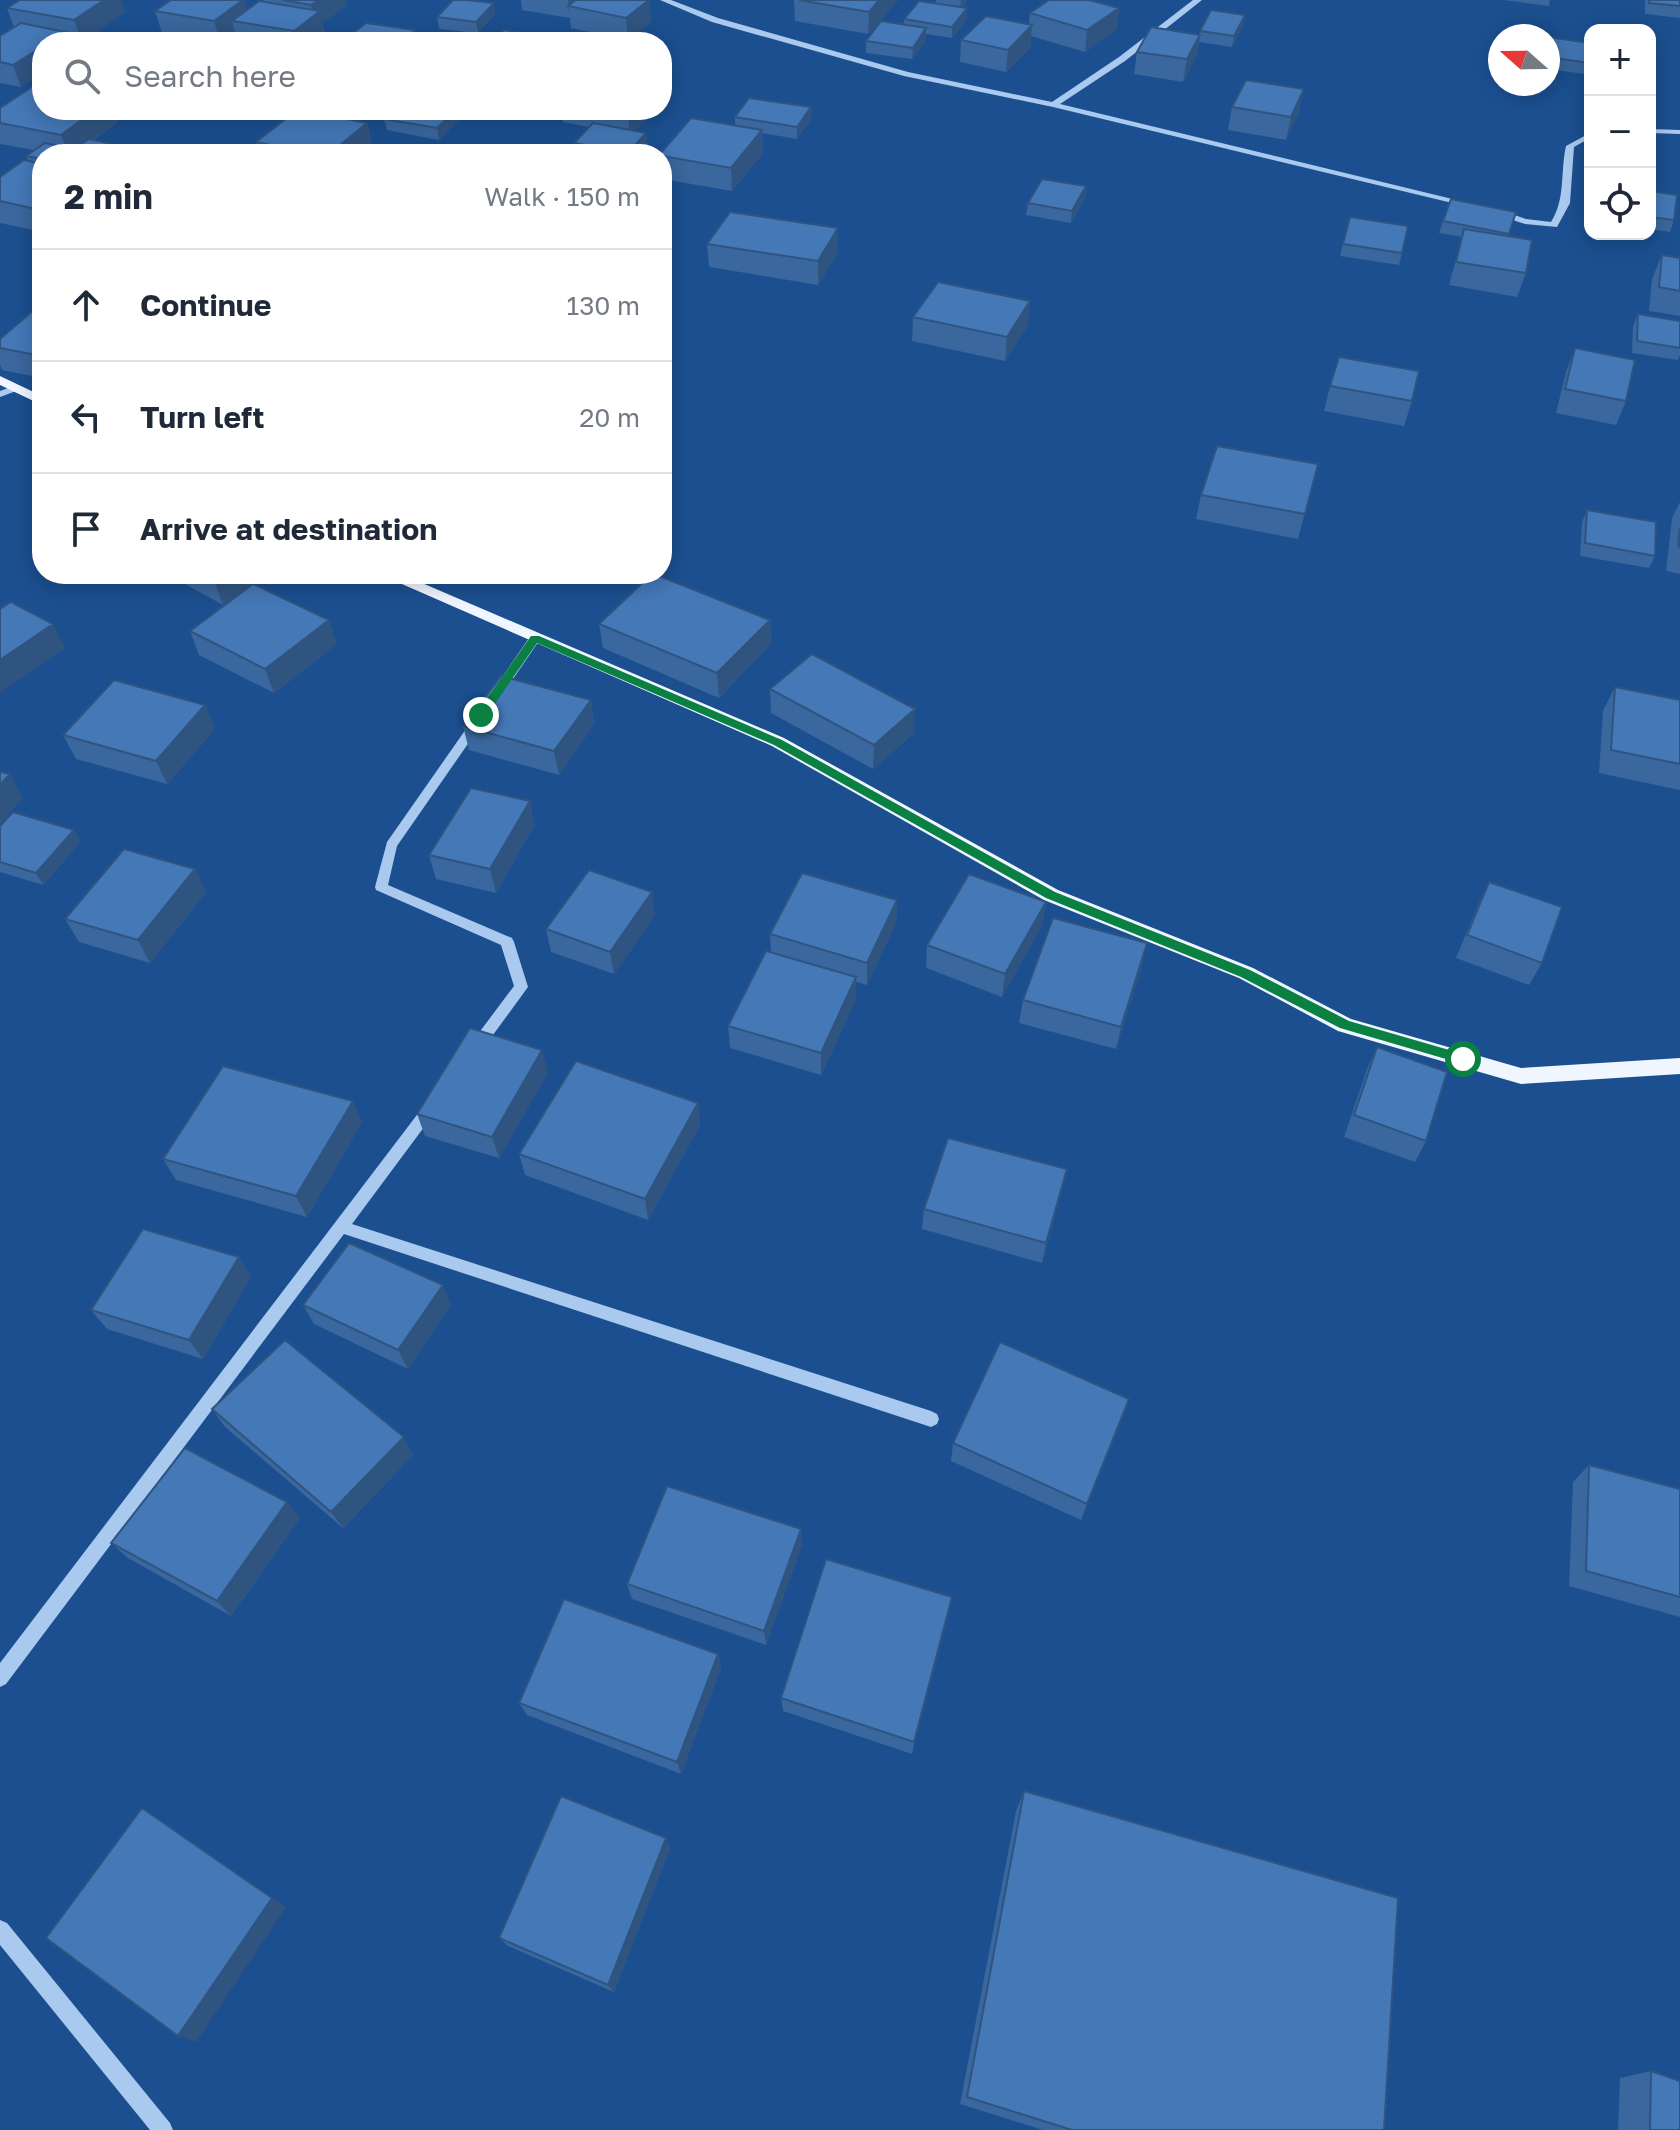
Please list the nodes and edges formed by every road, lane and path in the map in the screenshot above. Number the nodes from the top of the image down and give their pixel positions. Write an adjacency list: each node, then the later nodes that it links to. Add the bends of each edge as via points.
1 (664, 0): 3 (street, via 715,20 907,74)
2 (1198, 0): 3 (street)
3 (1053, 105): 7 (street)
4 (1656, 131): 5 (street)
5 (1680, 132)
6 (1584, 138): 8 (street, via 1570,146 1565,163 1567,207 1554,225)
7 (1478, 207)
8 (1492, 210)
9 (0, 380): 10 (main road)
10 (16, 388): 11 (street); 12 (main road)
11 (0, 394)
12 (32, 396)
13 (410, 584): 14 (main road)
14 (535, 638): 15 (street, via 391,845 381,887 507,942 521,987); 16 (main road, via 778,742 1051,895 1246,973 1345,1025 1521,1076)
15 (464, 1063)
16 (1680, 1066)
17 (445, 1088): 18 (street)
18 (341, 1227): 19 (street); 20 (street)
19 (931, 1419)
20 (0, 1678)
21 (0, 1930): 22 (street)
22 (163, 2130)

